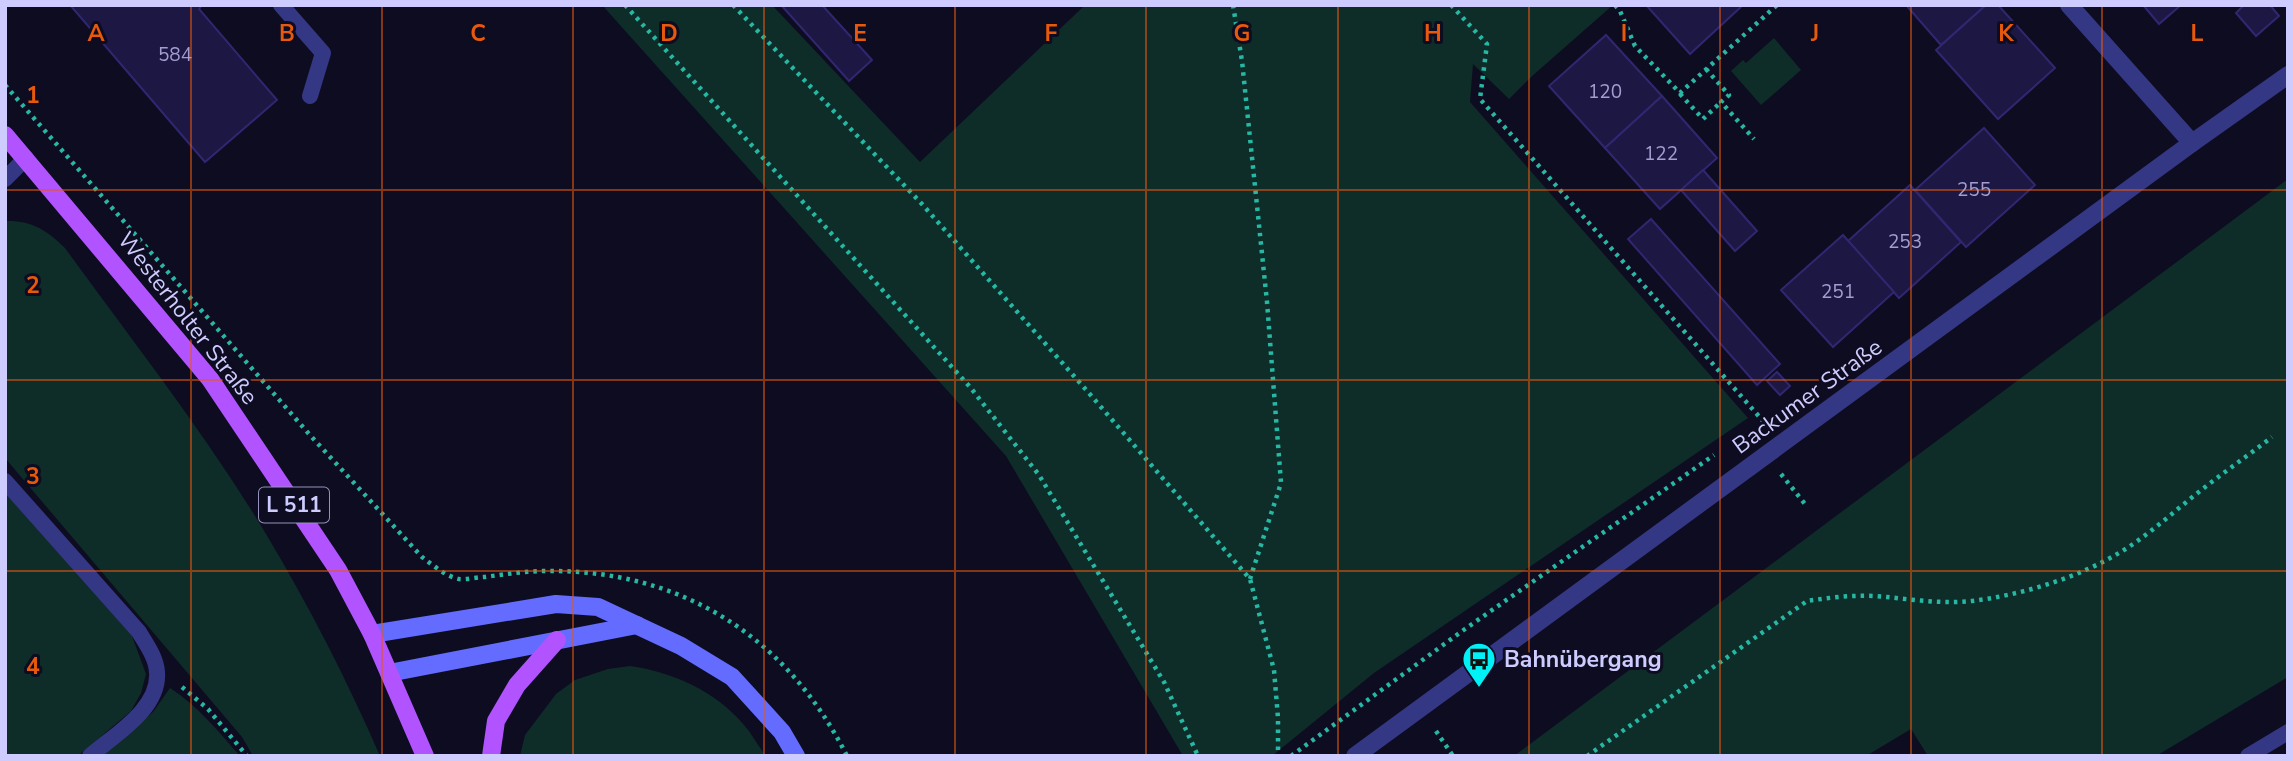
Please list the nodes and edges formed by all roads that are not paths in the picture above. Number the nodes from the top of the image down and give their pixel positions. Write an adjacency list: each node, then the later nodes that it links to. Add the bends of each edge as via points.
1 (281, 5): 4 (lane, via 323,53)
2 (2069, 5): 6 (street)
3 (2288, 75): 6 (street, Backumer Straße)
4 (310, 96)
5 (5, 135): 7 (main road, Westerholter Straße / L 511)
6 (2192, 143): 19 (street, Backumer Straße)
7 (26, 158): 8 (lane); 11 (main road, Westerholter Straße / L 511, via 211,379 338,570)
8 (5, 179)
9 (5, 481): 15 (lane, via 139,632 151,652 157,673 152,695 142,712)
10 (637, 625): 11 (street, via 598,607 556,604); 12 (street); 18 (street, via 732,677 782,732)
11 (373, 634): 13 (main road, L 511)
12 (557, 640): 13 (street); 17 (main road, via 510,697 496,722)
13 (389, 673): 16 (main road, L 511)
14 (2288, 732): 20 (lane)
15 (90, 756)
16 (425, 756)
17 (491, 756)
18 (796, 756)
19 (1356, 756)
20 (2248, 756)

